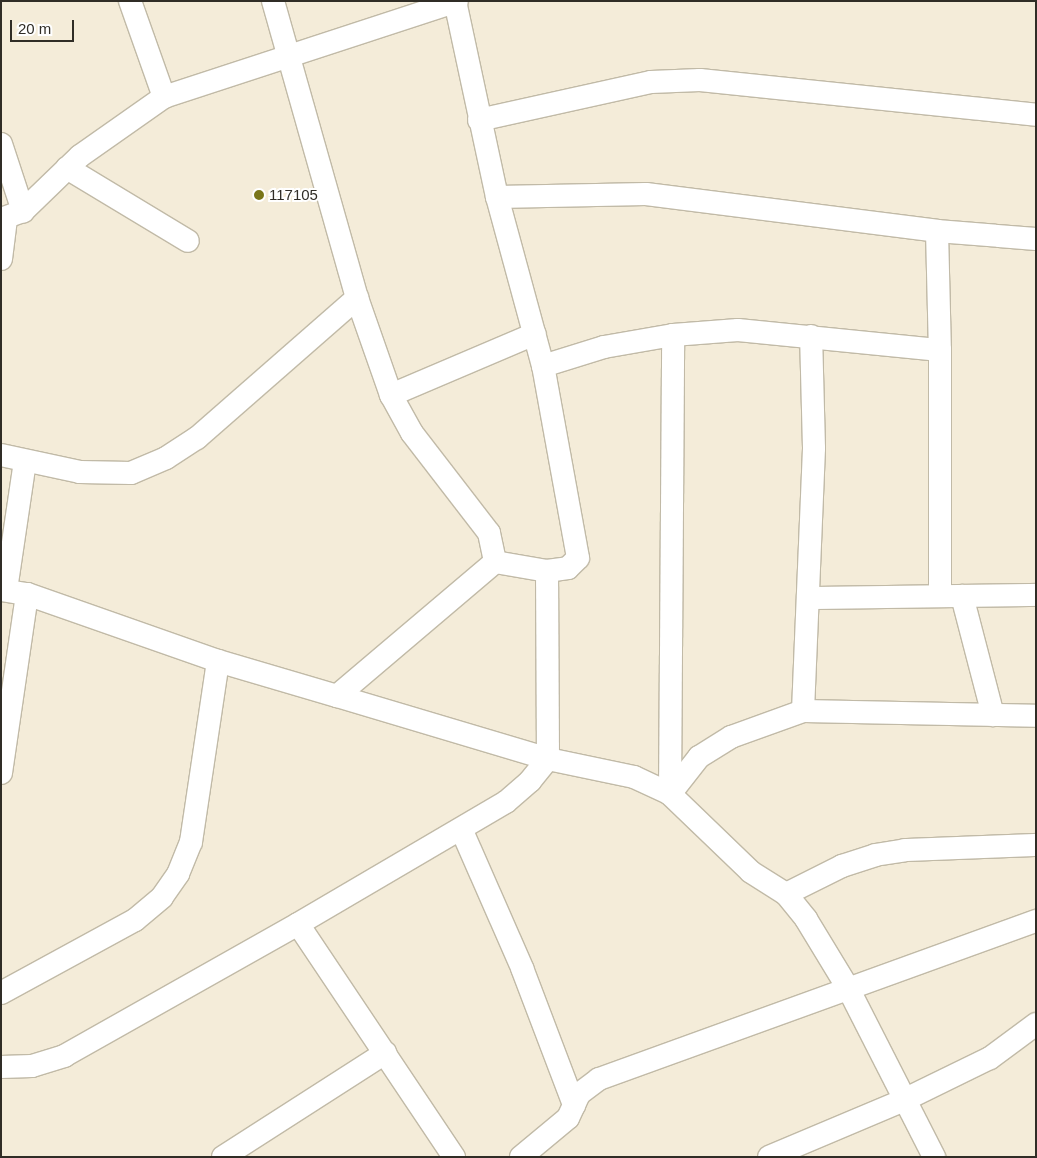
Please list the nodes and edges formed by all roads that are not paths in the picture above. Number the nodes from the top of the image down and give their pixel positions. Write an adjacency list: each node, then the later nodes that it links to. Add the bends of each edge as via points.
1 (130, 1): 5 (street)
2 (274, 1): 4 (street)
3 (456, 1): 4 (street); 7 (street)
4 (288, 55): 5 (street); 16 (street)
5 (164, 97): 9 (street)
6 (1036, 114): 7 (street, via 700,80 651,82)
7 (479, 120): 10 (street)
8 (1, 144): 11 (street)
9 (68, 168): 11 (street); 14 (street)
10 (497, 197): 12 (street, via 646,194); 17 (street)
11 (10, 216): 15 (street)
12 (936, 231): 13 (street); 20 (street)
13 (1036, 239)
14 (188, 241)
15 (1, 259)
16 (357, 298): 22 (street); 24 (street, via 197,438 166,458 131,473 80,472)
17 (535, 334): 21 (street); 22 (street)
18 (673, 335): 19 (street, via 738,330); 21 (street, via 604,347); 39 (street)
19 (810, 336): 20 (street); 30 (street, via 814,448)
20 (940, 350): 29 (street)
21 (543, 366): 26 (street, via 578,558 568,568)
22 (391, 395): 25 (street, via 412,433 490,532)
23 (1, 455): 24 (street)
24 (25, 462): 27 (street)
25 (495, 562): 26 (street); 32 (street)
26 (547, 571): 37 (street)
27 (11, 591): 31 (street); 36 (street)
28 (1036, 595): 29 (street)
29 (951, 596): 30 (street); 34 (street)
30 (808, 598): 33 (street)
31 (218, 661): 32 (street); 46 (street, via 191,842 178,874 162,897 135,920)
32 (337, 696): 37 (street)
33 (803, 711): 34 (street); 39 (street, via 731,737 699,757)
34 (993, 715): 35 (street)
35 (1036, 716)
36 (4, 730): 38 (street)
37 (548, 759): 39 (street, via 634,777); 40 (street, via 506,802)
38 (1, 773)
39 (670, 794): 42 (street, via 751,872)
40 (462, 831): 44 (street); 51 (street, via 522,968)
41 (1036, 845): 42 (street, via 905,850 875,855 842,866)
42 (786, 894): 45 (street, via 806,919)
43 (1036, 921): 45 (street)
44 (298, 924): 48 (street); 49 (street, via 64,1056 32,1066)
45 (848, 988): 50 (street); 51 (street, via 598,1079 579,1094)
46 (1, 993)
47 (1036, 1024): 50 (street, via 990,1058)
48 (385, 1053): 52 (street); 53 (street)
49 (1, 1067)
50 (906, 1099): 55 (street); 56 (street)
51 (574, 1105): 54 (street, via 568,1118)
52 (223, 1157)
53 (454, 1157)
54 (521, 1157)
55 (769, 1157)
56 (934, 1157)

